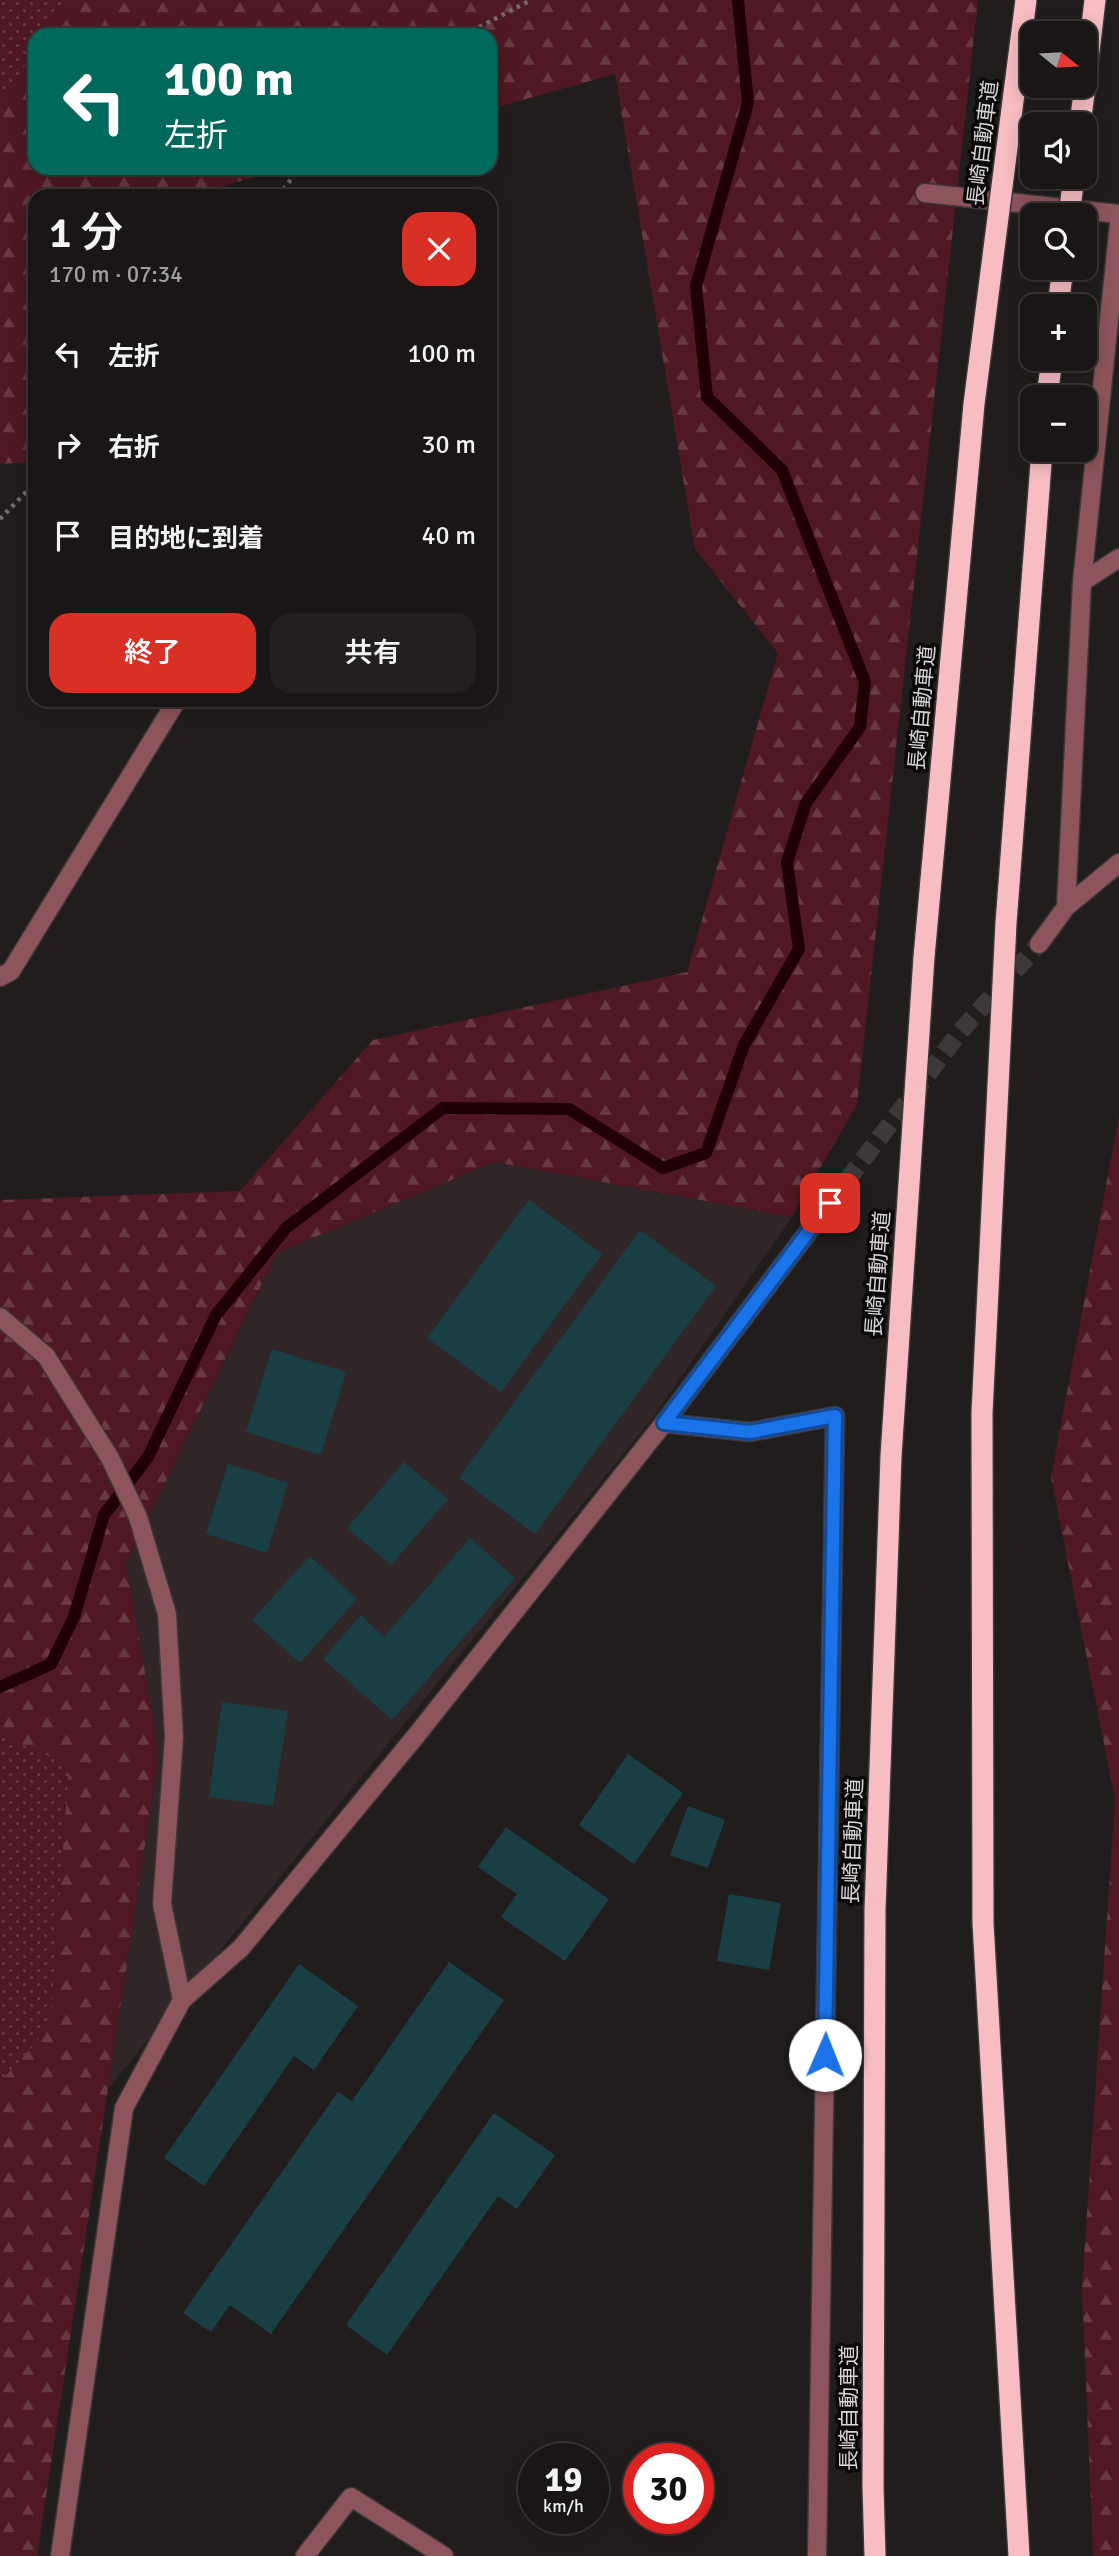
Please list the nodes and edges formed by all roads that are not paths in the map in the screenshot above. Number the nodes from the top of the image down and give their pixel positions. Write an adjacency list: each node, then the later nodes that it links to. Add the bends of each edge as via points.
1 (1026, 0): 23 (highway, 長崎自動車道, bridge, via 974,404 924,957 891,1456 875,1910)
2 (1095, 0): 3 (highway)
3 (1093, 21)
4 (925, 193): 5 (street)
5 (1119, 214)
6 (1119, 223): 9 (street)
7 (1041, 462): 24 (highway, bridge, via 1006,923 982,1413 983,1923)
8 (1119, 558): 9 (street)
9 (1082, 582): 12 (street)
10 (173, 707): 14 (street, via 11,971)
11 (1119, 863): 12 (street)
12 (1066, 907): 13 (street)
13 (1039, 944)
14 (0, 977)
15 (830, 1203): 17 (street)
16 (0, 1317): 18 (street, via 46,1356 110,1458 138,1517 167,1614 174,1737 162,1905)
17 (664, 1423): 18 (street, via 241,1948); 22 (street, via 750,1432 835,1416)
18 (182, 2000): 19 (street, via 124,2108)
19 (60, 2556)
20 (305, 2556): 21 (street, via 351,2497)
21 (444, 2556)
22 (817, 2556)
23 (875, 2556)
24 (1019, 2556)

